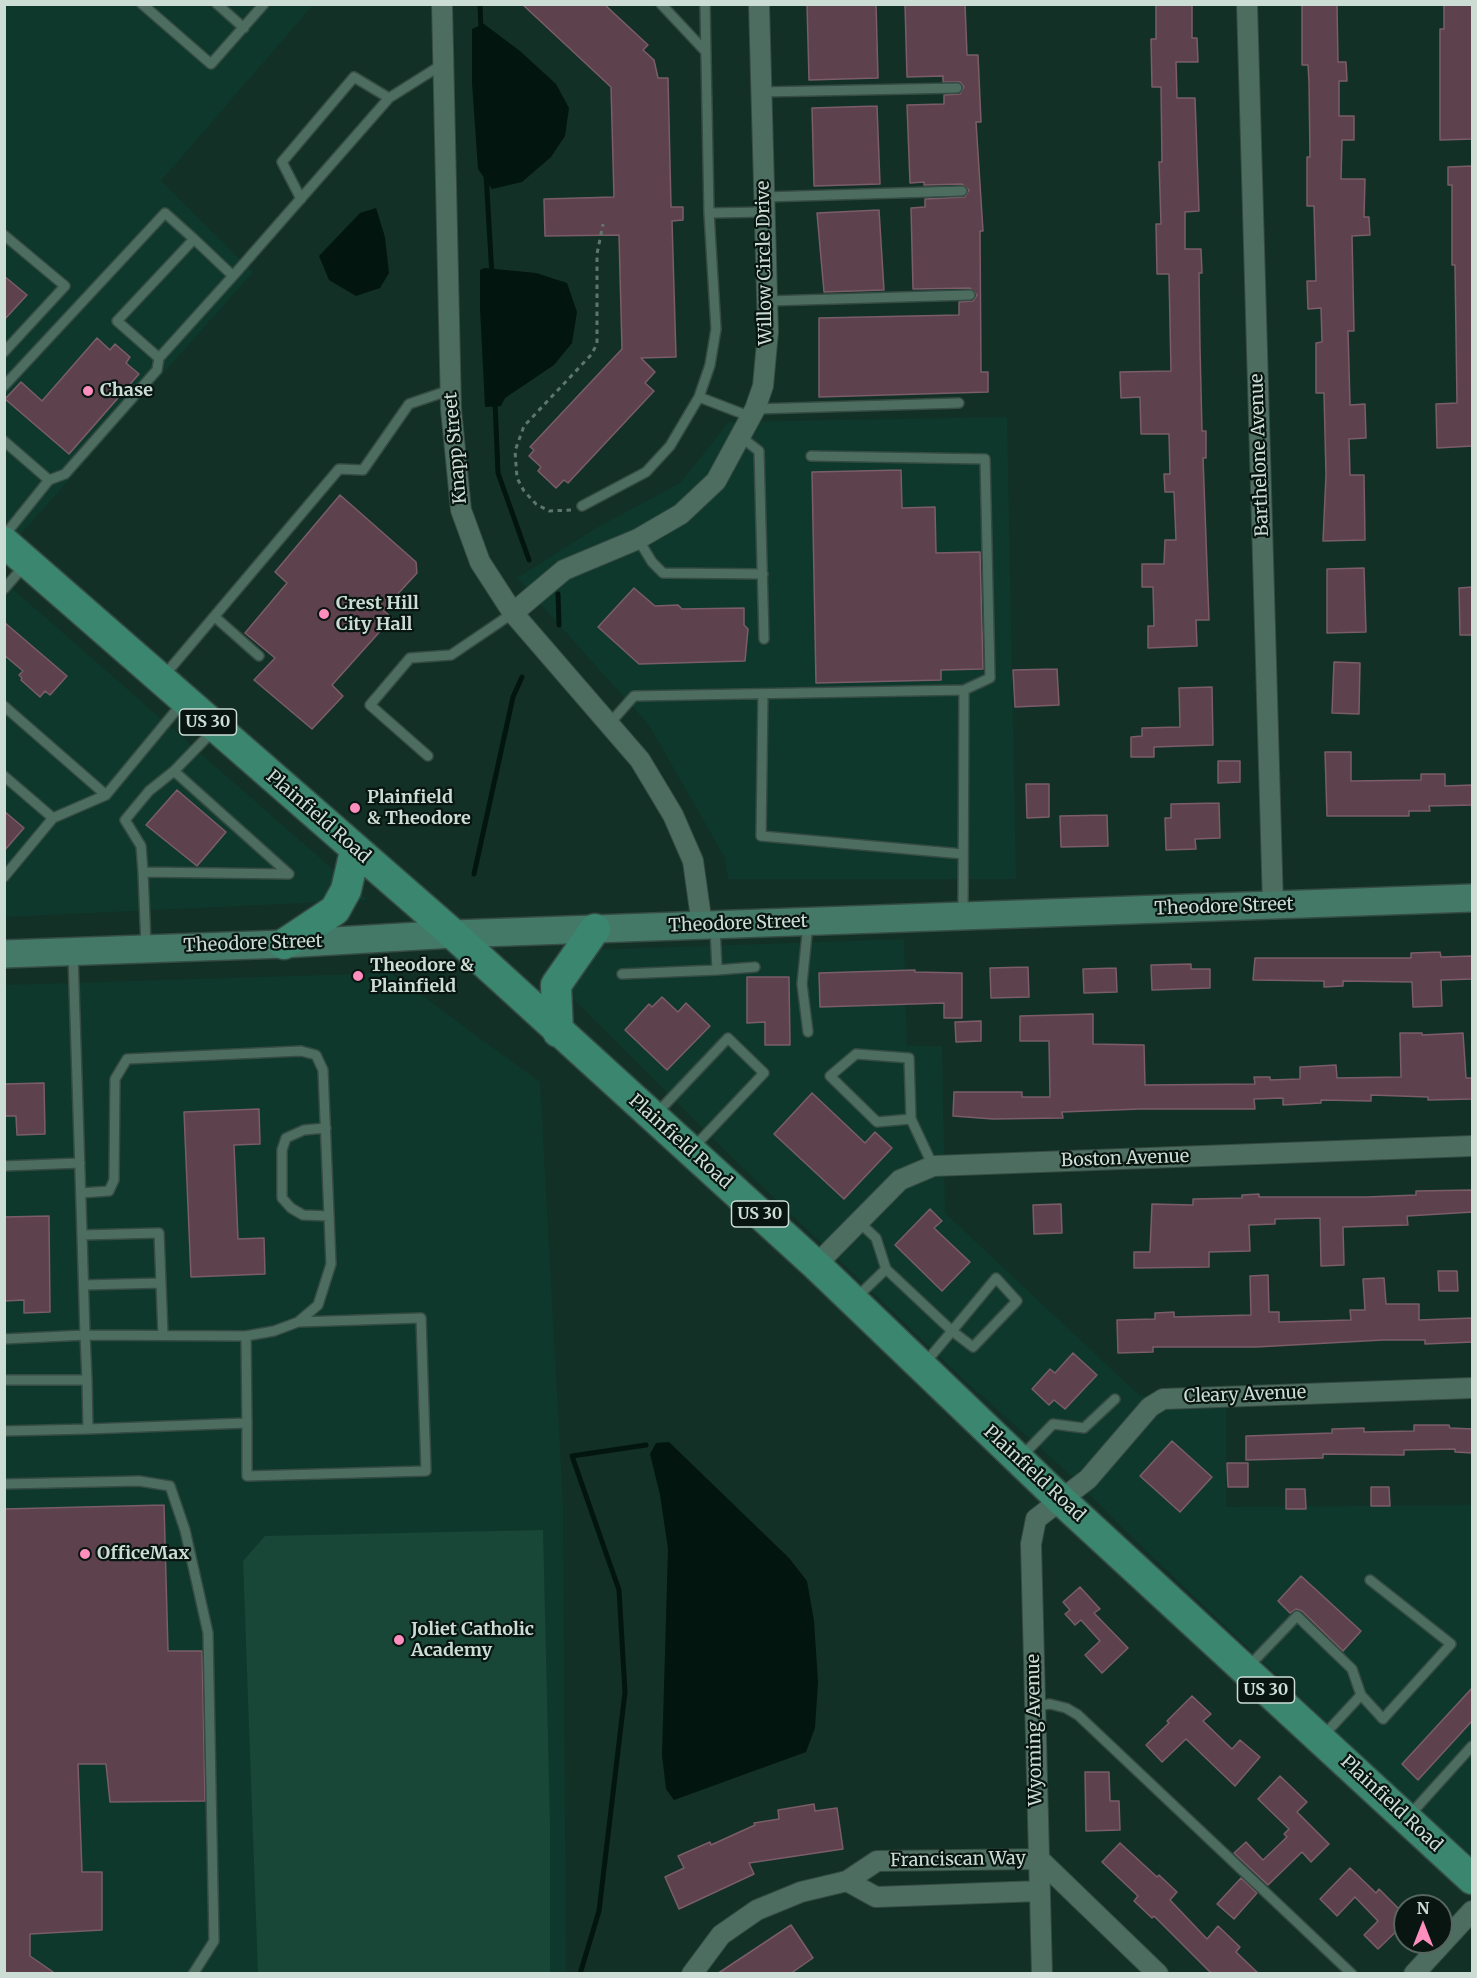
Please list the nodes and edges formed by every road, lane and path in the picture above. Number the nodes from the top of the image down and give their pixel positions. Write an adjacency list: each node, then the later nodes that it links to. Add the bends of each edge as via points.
1 (142, 4): 9 (lane, via 211,64)
2 (217, 4): 9 (lane)
3 (264, 4): 9 (lane)
4 (442, 4): 11 (street, Knapp Street)
5 (661, 4): 10 (lane)
6 (705, 4): 10 (lane)
7 (759, 4): 13 (street, Willow Circle Drive)
8 (1247, 4): 65 (street, Barthelone Avenue)
9 (244, 28)
10 (706, 52): 18 (lane)
11 (443, 64): 14 (lane); 28 (street, Knapp Street)
12 (957, 88): 13 (lane)
13 (761, 92): 17 (street, Willow Circle Drive)
14 (389, 98): 16 (lane); 16 (lane, via 354,77 282,162)
15 (962, 191): 17 (lane)
16 (301, 199): 22 (lane)
17 (765, 204): 18 (lane); 24 (street, Willow Circle Drive)
18 (709, 213): 29 (lane, via 716,329)
19 (603, 224): 37 (path, via 597,254 597,344 524,426 515,451 516,478 524,492 549,511)
20 (4, 235): 25 (lane, via 65,286)
21 (194, 239): 22 (lane); 26 (lane, via 117,321); 27 (lane, via 165,213)
22 (233, 276): 26 (lane)
23 (970, 295): 24 (lane)
24 (767, 301): 31 (street, Willow Circle Drive, via 763,386)
25 (4, 352)
26 (159, 358): 35 (lane, via 157,370 65,474)
27 (4, 386)
28 (450, 390): 44 (street, Knapp Street, via 461,510 480,562); 45 (lane, via 409,404 363,470 339,470)
29 (699, 397): 31 (lane); 36 (lane, via 670,446 646,472)
30 (959, 403): 31 (lane)
31 (753, 413): 32 (street, Willow Circle Drive)
32 (741, 437): 39 (street, Willow Circle Drive, via 716,481 681,514); 42 (lane, via 759,451)
33 (4, 441): 35 (lane)
34 (811, 456): 49 (lane, via 985,459 990,678)
35 (49, 480): 38 (lane)
36 (582, 506)
37 (572, 510)
38 (4, 536)
39 (638, 539): 42 (lane, via 663,573); 44 (street, Willow Circle Drive, via 564,570)
40 (4, 542): 41 (main road, Plainfield Road / US 30)
41 (27, 562): 43 (lane); 48 (main road, Plainfield Road / US 30)
42 (763, 574): 46 (lane)
43 (4, 589)
44 (513, 613): 53 (street, Knapp Street); 55 (lane, via 451,656 410,658 370,705)
45 (214, 616): 47 (lane); 48 (lane)
46 (764, 639)
47 (259, 656)
48 (161, 680): 51 (main road, Plainfield Road / US 30)
49 (964, 690): 50 (lane); 61 (lane)
50 (763, 694): 53 (lane, via 634,696); 61 (lane, via 761,836)
51 (184, 700): 54 (main road, Plainfield Road / US 30); 58 (lane)
52 (4, 706): 58 (lane)
53 (610, 723): 68 (street, Knapp Street, via 640,760 673,815 693,861)
54 (215, 728): 56 (lane); 60 (main road, Plainfield Road / US 30)
55 (428, 756)
56 (174, 771): 62 (lane, via 148,791 125,820 141,846); 62 (lane, via 289,874)
57 (4, 776): 59 (lane)
58 (106, 795): 59 (lane)
59 (53, 818): 63 (lane)
60 (355, 851): 70 (main road, Plainfield Road / US 30); 71 (main road, via 346,890 335,910)
61 (963, 854): 66 (lane)
62 (143, 872): 72 (lane)
63 (4, 877)
64 (1473, 898): 65 (main road, Theodore Street)
65 (1273, 905): 66 (main road, Theodore Street)
66 (963, 916): 67 (main road, Theodore Street)
67 (808, 921): 68 (main road, Theodore Street); 79 (lane, via 802,984)
68 (708, 925): 69 (main road, Theodore Street); 76 (lane)
69 (595, 929): 70 (main road, Theodore Street); 78 (main road, via 556,985)
70 (453, 934): 71 (main road, Theodore Street); 78 (main road, Plainfield Road / US 30)
71 (284, 944): 72 (main road, Theodore Street)
72 (146, 949): 73 (main road, Theodore Street)
73 (73, 951): 74 (main road, Theodore Street); 85 (lane)
74 (4, 954)
75 (755, 968): 76 (lane)
76 (717, 970): 77 (lane)
77 (622, 974)
78 (558, 1032): 80 (main road, Plainfield Road / US 30)
79 (808, 1032)
80 (653, 1117): 84 (main road, Plainfield Road / US 30); 84 (lane, via 728,1038 764,1073)
81 (911, 1119): 81 (lane, via 909,1058 856,1054 830,1076 877,1122); 87 (lane)
82 (326, 1128): 88 (lane, via 323,1070 316,1055 301,1051 127,1059 115,1079 114,1180 109,1191); 89 (lane); 89 (lane, via 304,1130 286,1138 282,1150 282,1198 303,1215)
83 (1473, 1146): 87 (street, Boston Avenue)
84 (690, 1151): 92 (main road, Plainfield Road / US 30)
85 (80, 1163): 86 (lane); 88 (lane)
86 (4, 1166)
87 (933, 1166): 90 (street, Boston Avenue, via 900,1180)
88 (81, 1193): 91 (lane)
89 (329, 1216): 97 (lane, via 331,1264 318,1305)
90 (859, 1221): 92 (street, Boston Avenue); 93 (lane, via 876,1238)
91 (82, 1234): 94 (lane, via 159,1233); 95 (lane)
92 (816, 1265): 96 (main road, Plainfield Road / US 30)
93 (886, 1269): 96 (lane); 98 (lane)
94 (161, 1283): 95 (lane); 100 (lane)
95 (84, 1285): 99 (lane)
96 (853, 1300): 103 (main road, Plainfield Road / US 30)
97 (298, 1322): 101 (lane); 108 (lane, via 421,1318 426,1471 247,1476)
98 (952, 1330): 98 (lane, via 973,1347 1017,1301 996,1278); 103 (lane)
99 (85, 1335): 100 (lane); 102 (lane); 105 (lane)
100 (164, 1335): 101 (lane)
101 (246, 1336): 108 (lane)
102 (4, 1339)
103 (922, 1367): 111 (main road, Plainfield Road / US 30)
104 (4, 1380): 105 (lane)
105 (87, 1380): 109 (lane)
106 (1473, 1388): 113 (street, Cleary Avenue, via 1163,1399 1150,1407 1088,1479)
107 (1115, 1399): 111 (lane, via 1084,1428 1053,1424)
108 (247, 1423): 109 (lane)
109 (88, 1429): 110 (lane)
110 (4, 1431)
111 (1018, 1460): 113 (main road, Plainfield Road / US 30)
112 (4, 1484): 128 (lane, via 139,1481 170,1486 185,1530 208,1633 214,1941)
113 (1061, 1500): 115 (main road, Plainfield Road / US 30); 117 (street, Wyoming Avenue, via 1036,1519 1031,1544)
114 (1370, 1580): 116 (lane, via 1451,1644 1383,1719)
115 (1245, 1670): 116 (lane, via 1297,1616 1352,1669); 118 (main road, Plainfield Road / US 30)
116 (1361, 1695): 118 (lane)
117 (1035, 1706): 122 (street, Wyoming Avenue); 132 (lane, via 1066,1707 1078,1715)
118 (1320, 1739): 120 (main road, Plainfield Road / US 30)
119 (1473, 1746): 120 (lane)
120 (1407, 1819): 123 (main road, Plainfield Road / US 30)
121 (877, 1853): 122 (street, Franciscan Way); 124 (street, Franciscan Way); 126 (street)
122 (1039, 1858): 125 (street, Wyoming Avenue); 131 (street)
123 (1473, 1879)
124 (847, 1881): 126 (street); 129 (street, Franciscan Way, via 801,1892 757,1911 721,1935)
125 (1040, 1891): 126 (street, Franciscan Way); 130 (street, Wyoming Avenue)
126 (876, 1904)
127 (1473, 1911): 133 (street)
128 (193, 1974)
129 (692, 1974)
130 (1042, 1974)
131 (1158, 1974)
132 (1352, 1974)
133 (1414, 1974)

